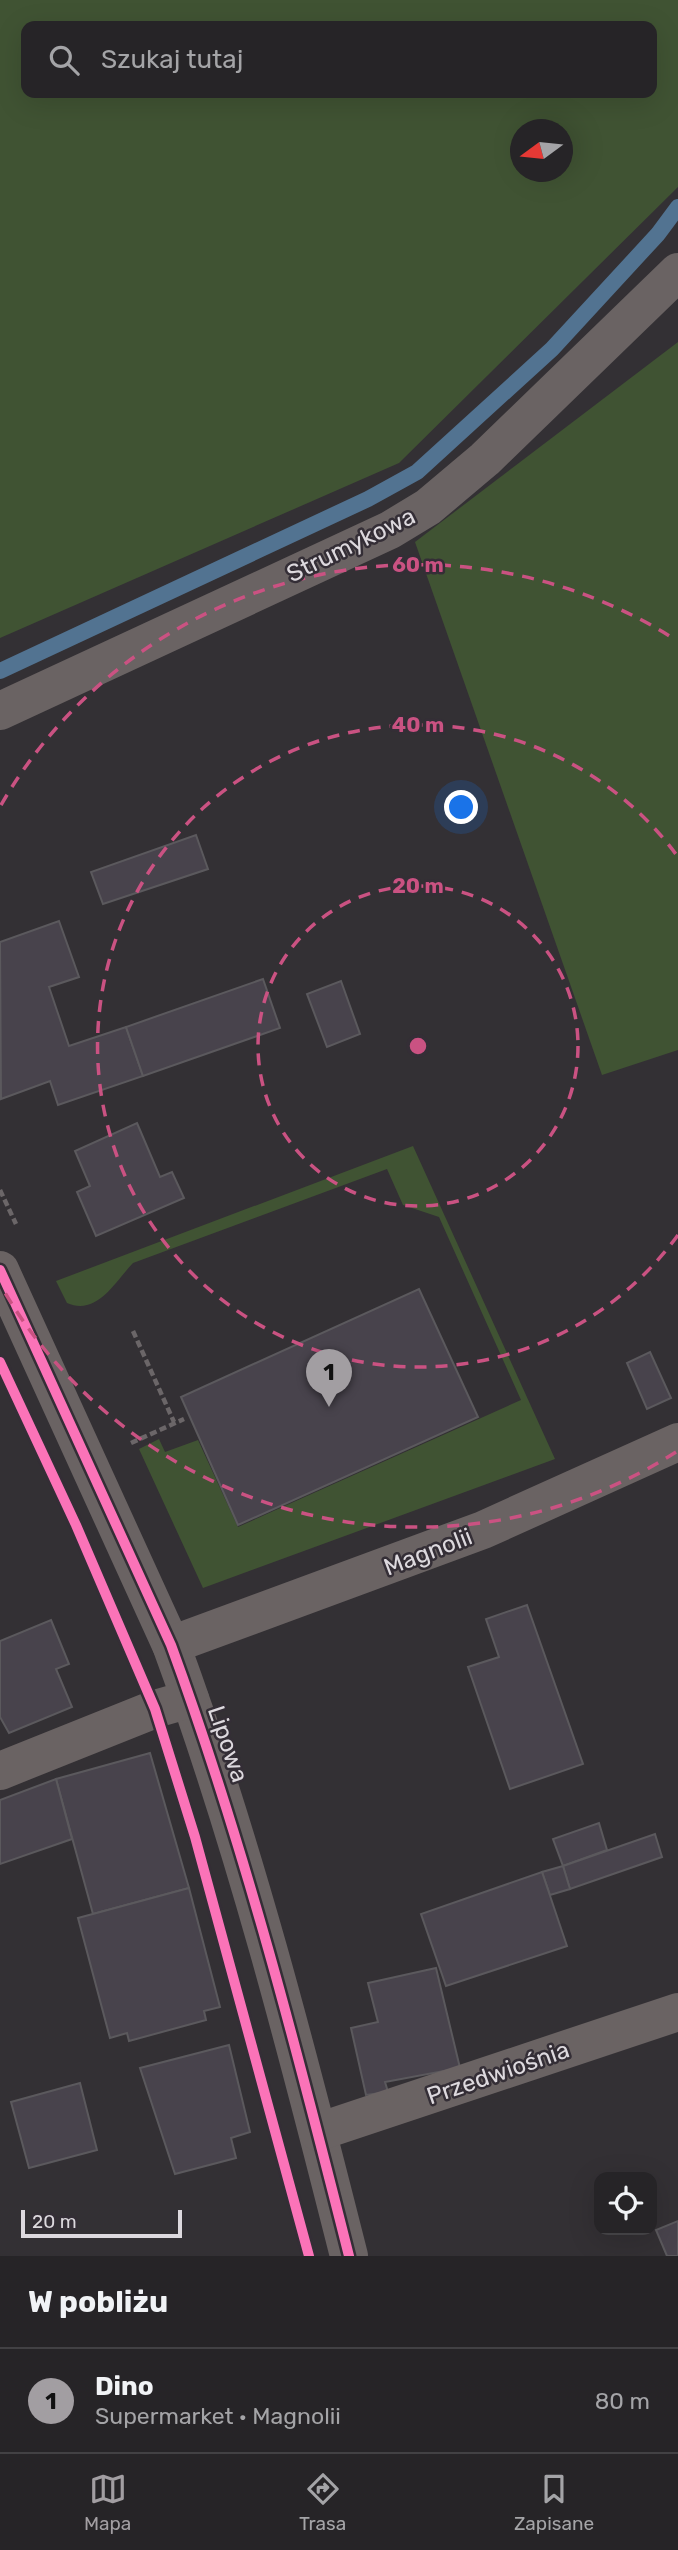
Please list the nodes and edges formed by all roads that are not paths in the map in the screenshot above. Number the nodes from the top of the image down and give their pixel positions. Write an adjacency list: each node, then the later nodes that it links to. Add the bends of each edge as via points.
1 (678, 272): 2 (street, Strumykowa, via 485,459 428,507 390,530)
2 (0, 711)
3 (0, 1270): 5 (street, Lipowa)
4 (678, 1442): 5 (street, Magnolii, via 483,1530)
5 (170, 1645): 6 (street, Lipowa)
6 (190, 1699): 7 (street, Lipowa); 9 (street, Lipowa, via 234,1826)
7 (0, 1771)
8 (678, 2012): 9 (street, Przedwiośnia)
9 (318, 2133): 10 (street, Lipowa)
10 (349, 2256)

